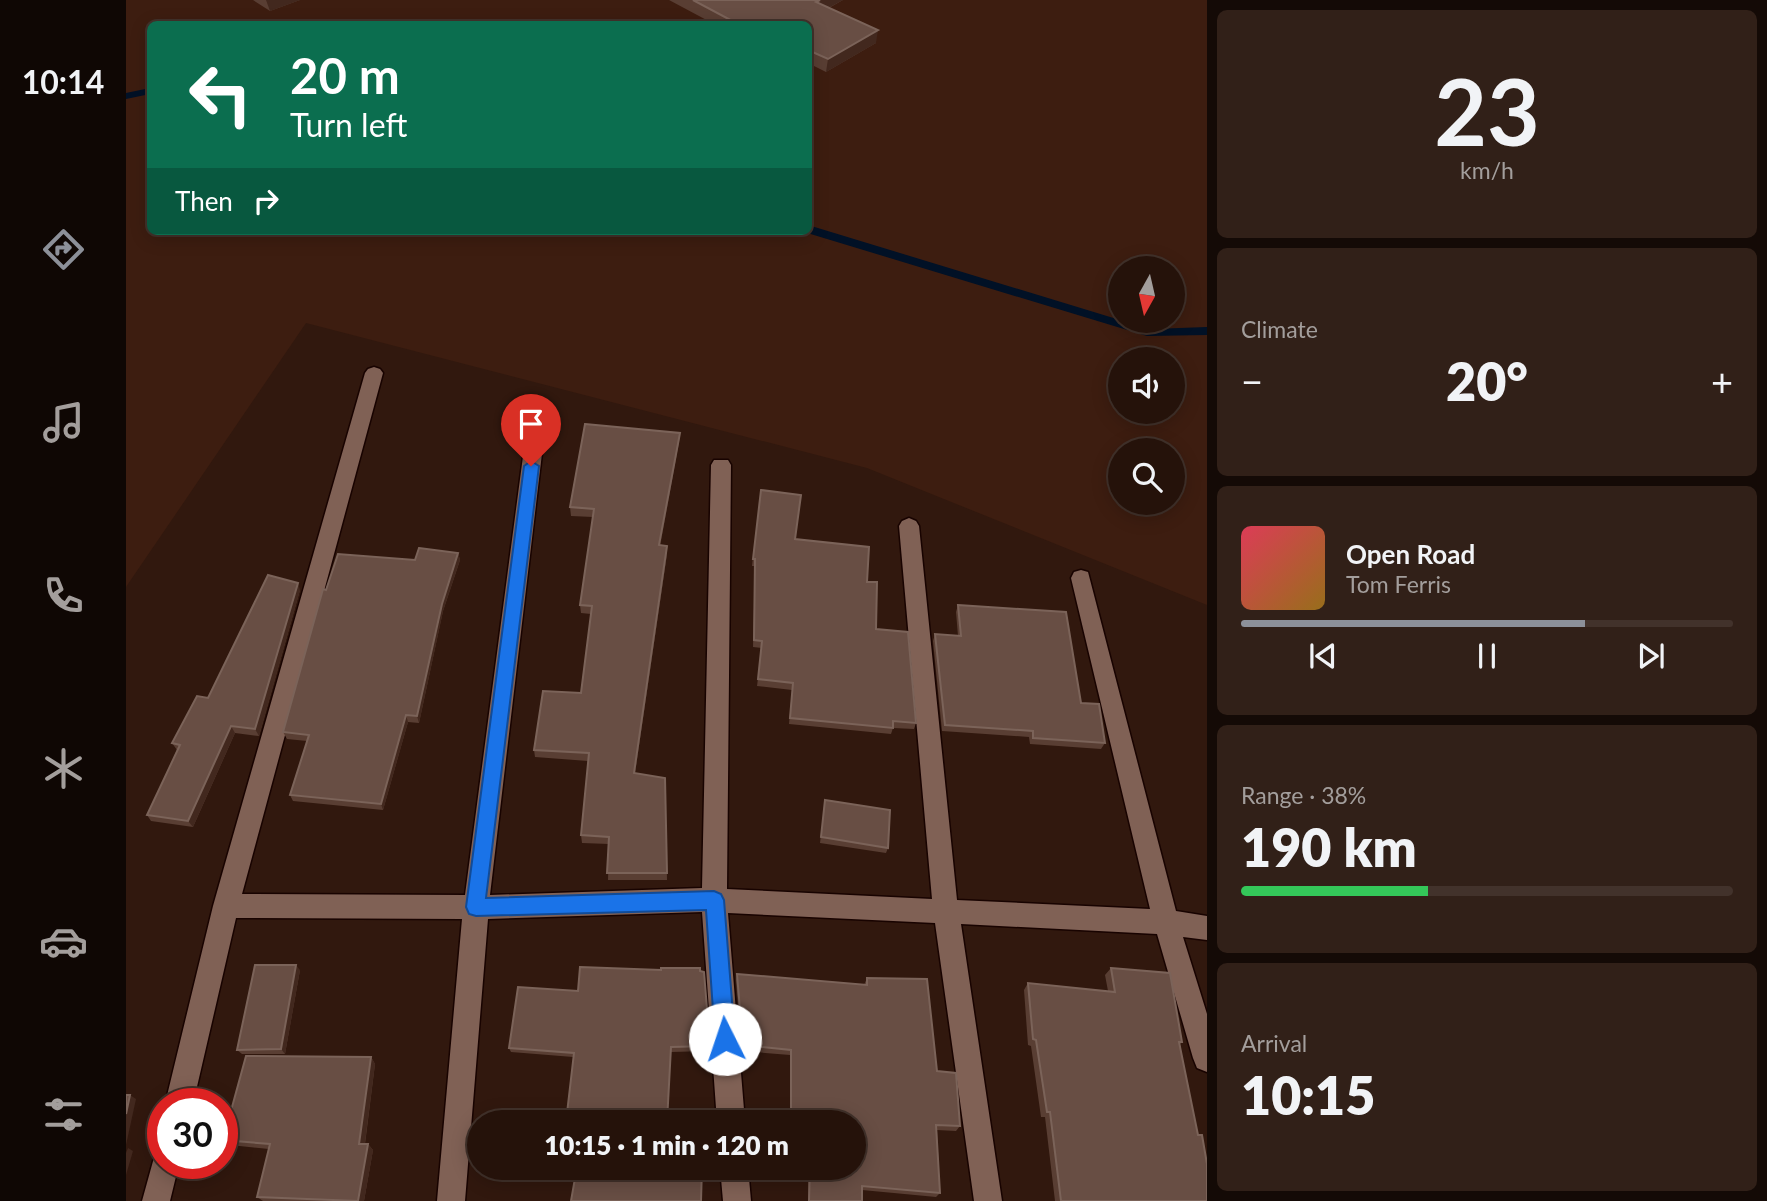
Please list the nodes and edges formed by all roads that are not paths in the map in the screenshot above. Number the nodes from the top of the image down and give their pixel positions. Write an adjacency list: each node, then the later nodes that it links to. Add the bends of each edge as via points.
1 (374, 373): 7 (street)
2 (538, 411): 8 (street)
3 (721, 465): 6 (street)
4 (909, 526): 9 (street)
5 (1081, 578): 10 (street)
6 (714, 900): 8 (street); 9 (street); 14 (street)
7 (226, 906): 8 (street); 13 (street)
8 (476, 907): 18 (street)
9 (946, 911): 10 (street); 20 (street)
10 (1167, 922): 11 (street); 12 (street)
11 (1207, 928)
12 (1207, 1058)
13 (183, 1088)
14 (730, 1110)
15 (161, 1179): 17 (street)
16 (735, 1180): 19 (street)
17 (156, 1201)
18 (451, 1201)
19 (737, 1201)
20 (988, 1201)

